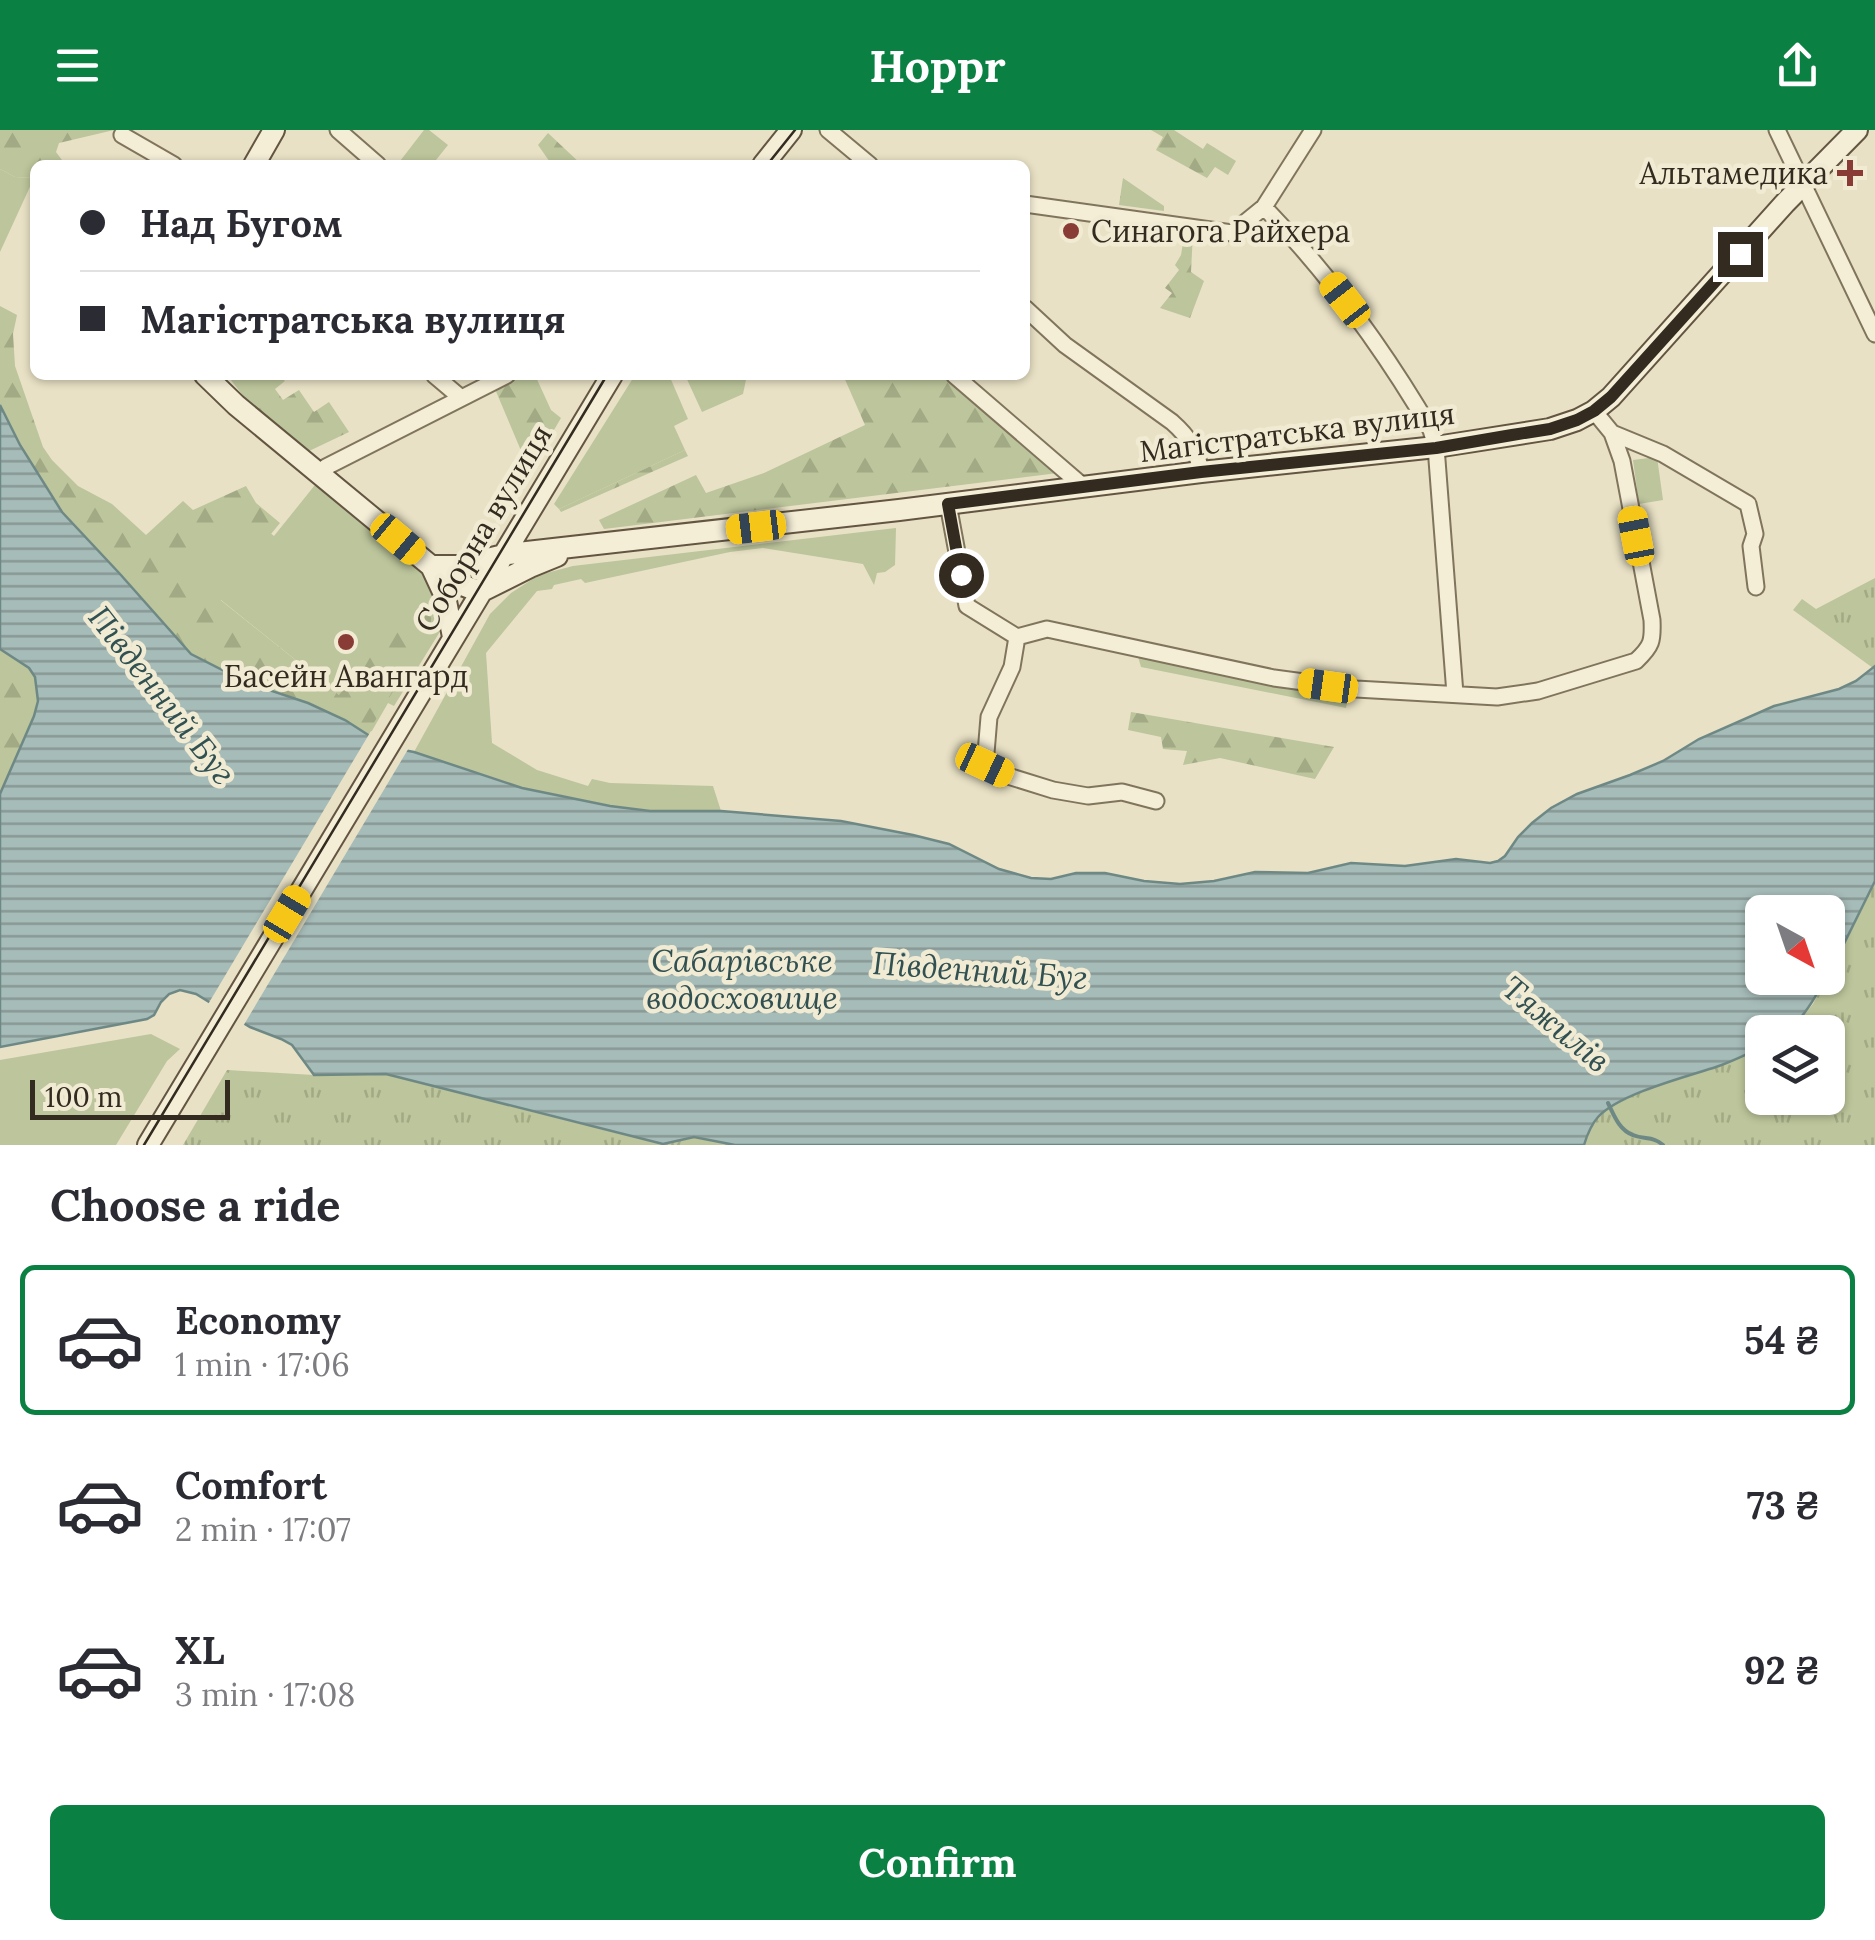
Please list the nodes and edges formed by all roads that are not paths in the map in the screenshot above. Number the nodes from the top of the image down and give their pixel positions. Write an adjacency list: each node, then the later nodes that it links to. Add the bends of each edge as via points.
1 (274, 130): 10 (street)
2 (339, 130): 11 (street)
3 (791, 130): 12 (street)
4 (828, 130): 13 (street)
5 (1312, 130): 16 (street)
6 (1776, 130): 14 (street)
7 (1857, 130): 14 (street, Магістратська вулиця)
8 (122, 134): 9 (street)
9 (166, 160)
10 (257, 160)
11 (372, 160)
12 (767, 160)
13 (864, 160)
14 (1803, 186): 18 (street); 25 (street, Магістратська вулиця)
15 (1030, 205): 16 (street, via 1232,233)
16 (1264, 206): 27 (street, via 1364,322)
17 (1030, 313): 28 (street, via 1179,428 1194,446)
18 (1875, 334)
19 (209, 380): 29 (street)
20 (440, 380): 24 (street)
21 (496, 380): 24 (street)
22 (609, 380): 32 (street, Соборна вулиця)
23 (960, 380): 30 (street)
24 (460, 397): 29 (street)
25 (1594, 411): 26 (street); 27 (street, Магістратська вулиця, via 1550,429)
26 (1612, 433): 36 (street, via 1748,504); 40 (street, via 1652,620 1646,651 1636,661 1538,691 1497,698)
27 (1436, 448): 28 (street, Магістратська вулиця); 40 (street)
28 (1201, 472): 30 (street, Магістратська вулиця)
29 (320, 474): 35 (street)
30 (1084, 488): 31 (street, Магістратська вулиця)
31 (948, 504): 33 (street, Магістратська вулиця); 39 (street, via 967,606)
32 (527, 514): 33 (street, via 538,538); 34 (street, Соборна вулиця)
33 (572, 548): 34 (street, Магістратська вулиця); 37 (street)
34 (502, 555): 35 (street, Магістратська вулиця); 37 (street, Соборна вулиця)
35 (431, 566): 37 (street); 38 (street)
36 (1756, 587)
37 (480, 592): 38 (street, Соборна вулиця)
38 (453, 637): 42 (street, Соборна вулиця)
39 (1016, 637): 40 (street, via 1047,629 1274,678); 41 (street, via 1012,667 989,717 985,765 1053,790 1122,792)
40 (1456, 694)
41 (1156, 802)
42 (148, 1145)

